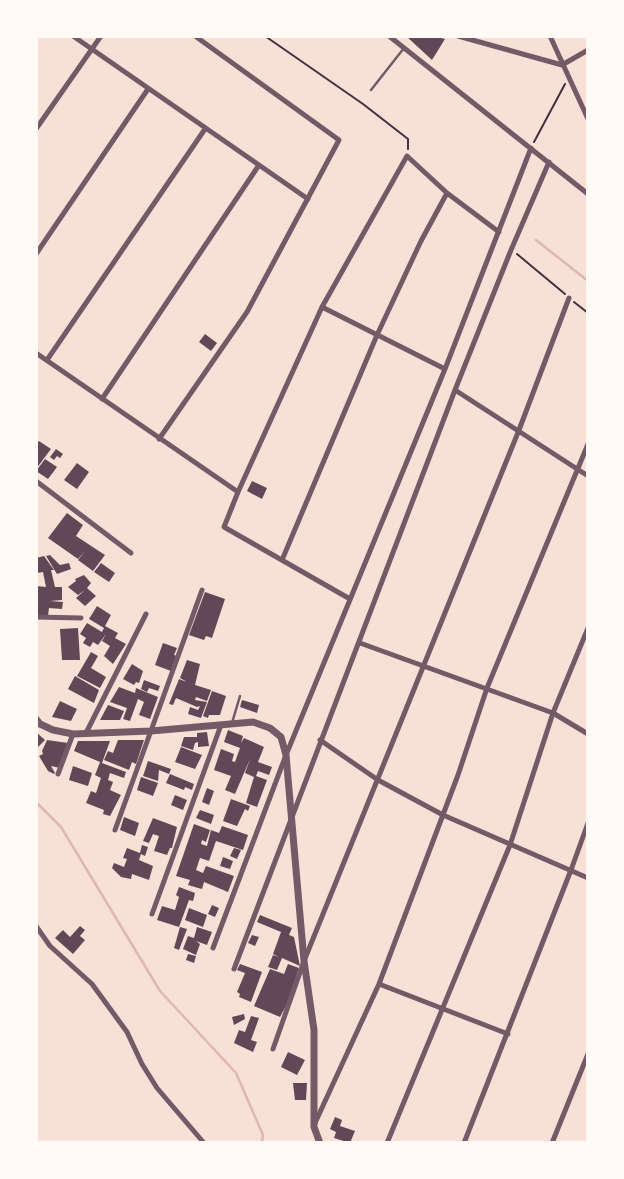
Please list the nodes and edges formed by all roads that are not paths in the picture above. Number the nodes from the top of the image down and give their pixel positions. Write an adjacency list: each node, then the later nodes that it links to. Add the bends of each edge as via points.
1 (73, 36): 8 (street)
2 (101, 36): 8 (street)
3 (195, 36): 21 (street, via 339,140)
4 (389, 36): 7 (street)
5 (458, 36): 10 (street)
6 (550, 36): 10 (street)
7 (404, 48): 12 (lane); 16 (street)
8 (92, 50): 11 (street); 14 (street)
9 (588, 50): 10 (street)
10 (562, 65): 13 (street)
11 (148, 89): 15 (street); 23 (street)
12 (371, 90)
13 (588, 119)
14 (36, 129)
15 (205, 129): 18 (street); 28 (street)
16 (530, 148): 17 (street); 22 (street)
17 (549, 162): 20 (street); 30 (street)
18 (259, 166): 21 (street); 31 (street)
19 (447, 193): 22 (street); 25 (street, via 408,156); 26 (street)
20 (588, 194)
21 (308, 199): 33 (street, via 247,312)
22 (498, 232): 29 (street)
23 (36, 254)
24 (569, 298): 32 (street)
25 (322, 307): 26 (street); 38 (street)
26 (377, 335): 29 (street); 40 (street)
27 (36, 353): 28 (street)
28 (46, 360): 31 (street)
29 (445, 369): 42 (street)
30 (455, 390): 32 (street); 47 (street)
31 (102, 399): 33 (street)
32 (519, 430): 35 (street); 48 (street)
33 (160, 439): 38 (street)
34 (588, 444): 35 (street)
35 (578, 469): 36 (street); 49 (street)
36 (588, 476)
37 (36, 481): 39 (street)
38 (238, 492): 40 (street, via 224,527)
39 (131, 552)
40 (282, 560): 42 (street)
41 (202, 590): 55 (street)
42 (350, 599): 60 (street)
43 (146, 614): 56 (street)
44 (36, 617): 45 (street)
45 (81, 618)
46 (588, 628): 51 (street)
47 (360, 643): 48 (street); 59 (street)
48 (424, 665): 49 (street); 62 (street)
49 (487, 688): 51 (street); 63 (street)
50 (240, 696): 53 (lane)
51 (553, 713): 58 (street); 67 (street)
52 (36, 719): 57 (street, via 53,730)
53 (232, 724): 54 (street); 60 (street, via 253,722 270,728 281,736)
54 (222, 725): 55 (street); 70 (street)
55 (151, 731): 56 (street); 66 (street)
56 (86, 733): 57 (street)
57 (73, 734): 61 (street)
58 (588, 734)
59 (320, 740): 62 (street); 64 (street)
60 (286, 755): 64 (street); 72 (street)
61 (58, 774)
62 (378, 780): 63 (street); 73 (street)
63 (443, 815): 67 (street); 75 (street)
64 (292, 817): 73 (street); 74 (street)
65 (588, 823): 68 (street)
66 (115, 830)
67 (510, 844): 68 (street); 76 (street)
68 (571, 870): 69 (street); 77 (street)
69 (588, 878)
70 (152, 914)
71 (36, 926): 81 (street, via 50,946 92,984 127,1032 157,1088)
72 (213, 948)
73 (304, 961): 78 (street); 80 (street, via 314,1030)
74 (234, 969)
75 (378, 984): 76 (street); 80 (street)
76 (444, 1009): 77 (street); 83 (street)
77 (508, 1034): 84 (street)
78 (273, 1049)
79 (588, 1054): 85 (street)
80 (314, 1127): 82 (street)
81 (204, 1143)
82 (320, 1143)
83 (387, 1143)
84 (464, 1143)
85 (552, 1143)

